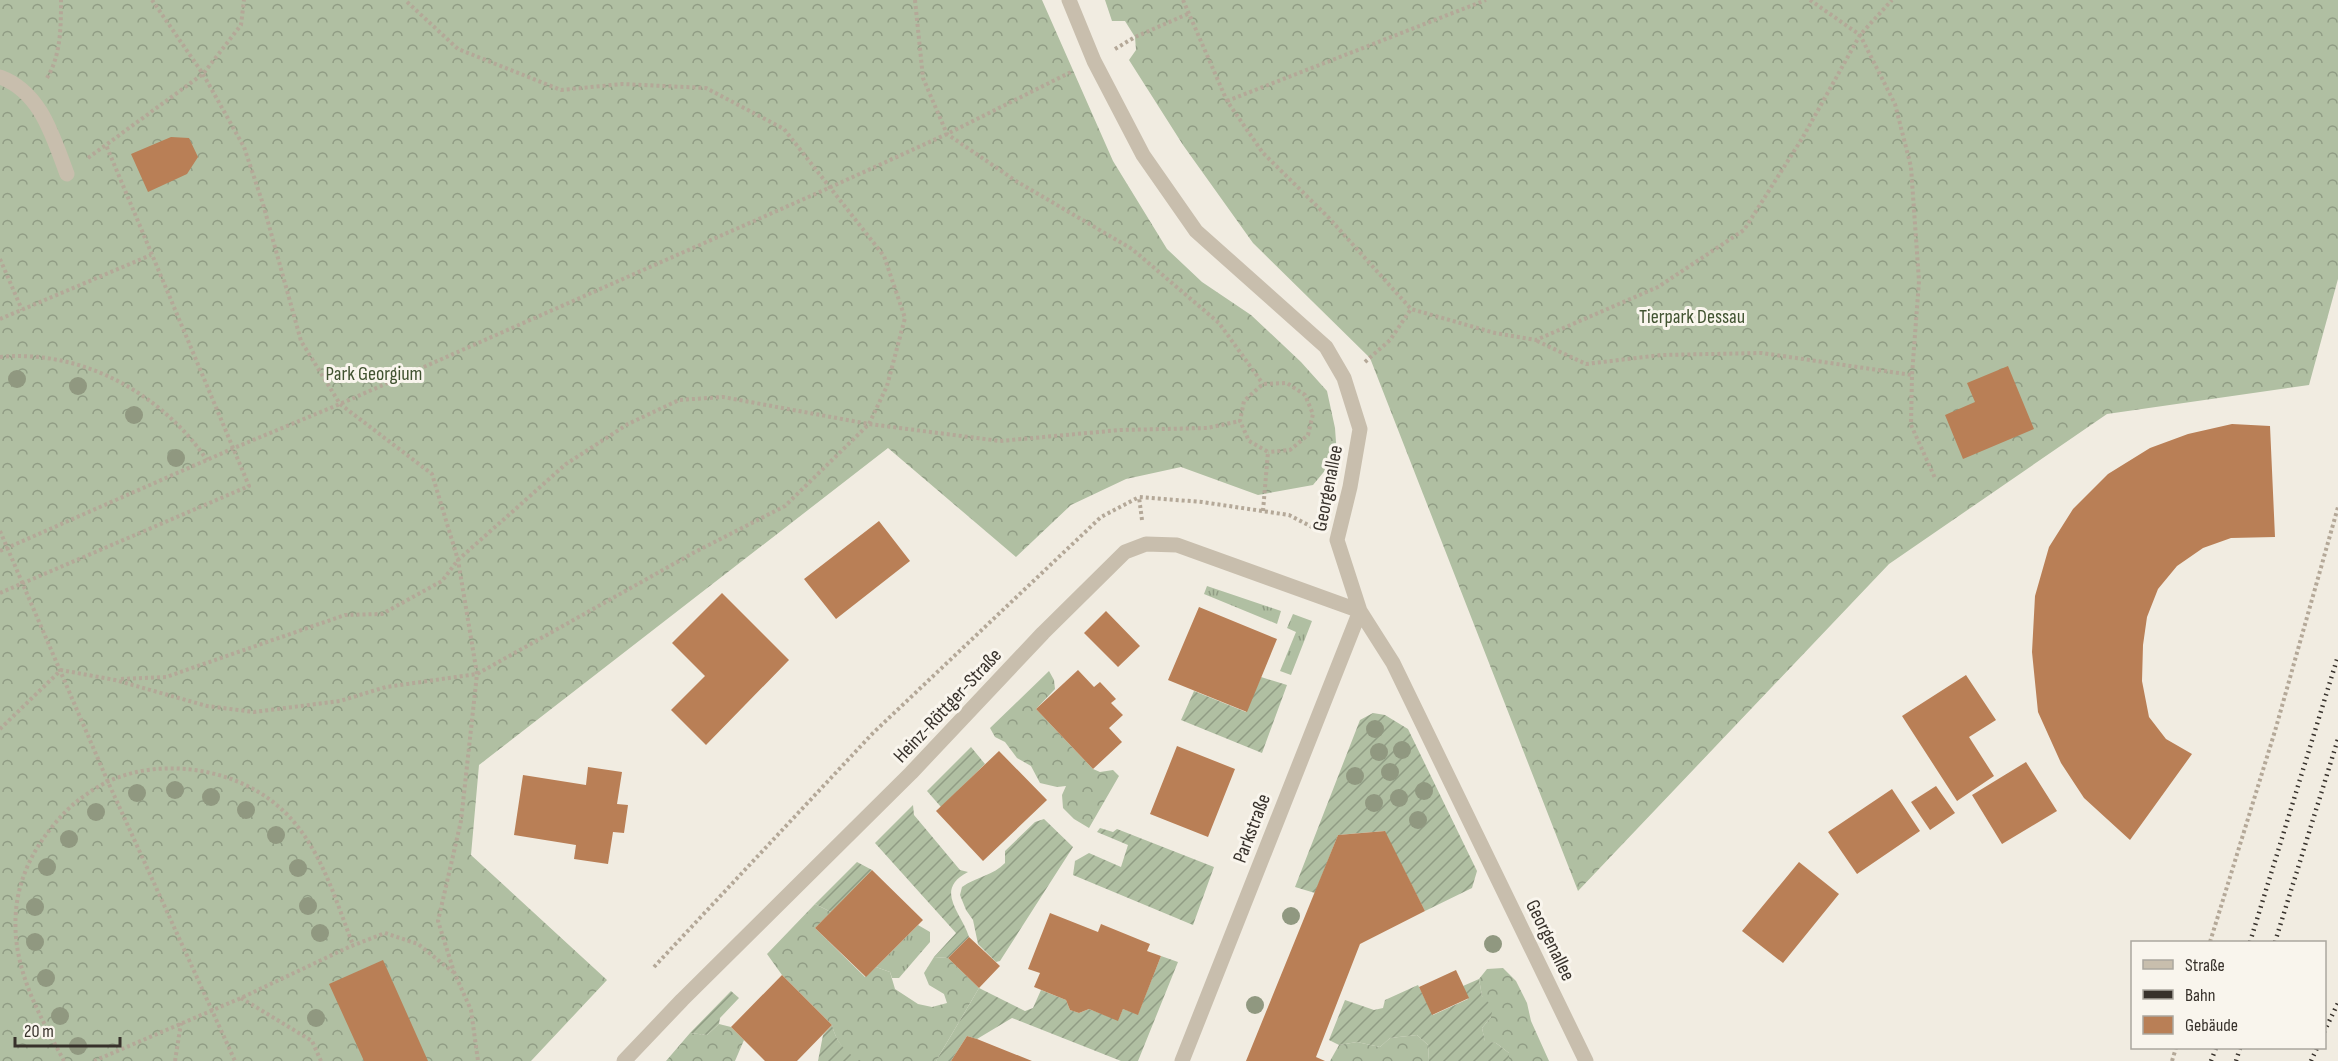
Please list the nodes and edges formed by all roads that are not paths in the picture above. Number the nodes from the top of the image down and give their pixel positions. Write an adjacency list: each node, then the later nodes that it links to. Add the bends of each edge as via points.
1 (1069, 0): 4 (street, Georgenallee, via 1094,61 1143,155 1196,231 1326,347 1344,378 1360,429 1337,540)
2 (0, 77): 3 (street, via 34,99)
3 (67, 174)
4 (1360, 611): 5 (street, Heinz-Röttger-Straße, via 1177,546 1146,544 1125,552); 6 (street, Parkstraße); 7 (street, Georgenallee, via 1392,663)
5 (624, 1061)
6 (1182, 1061)
7 (1586, 1061)

